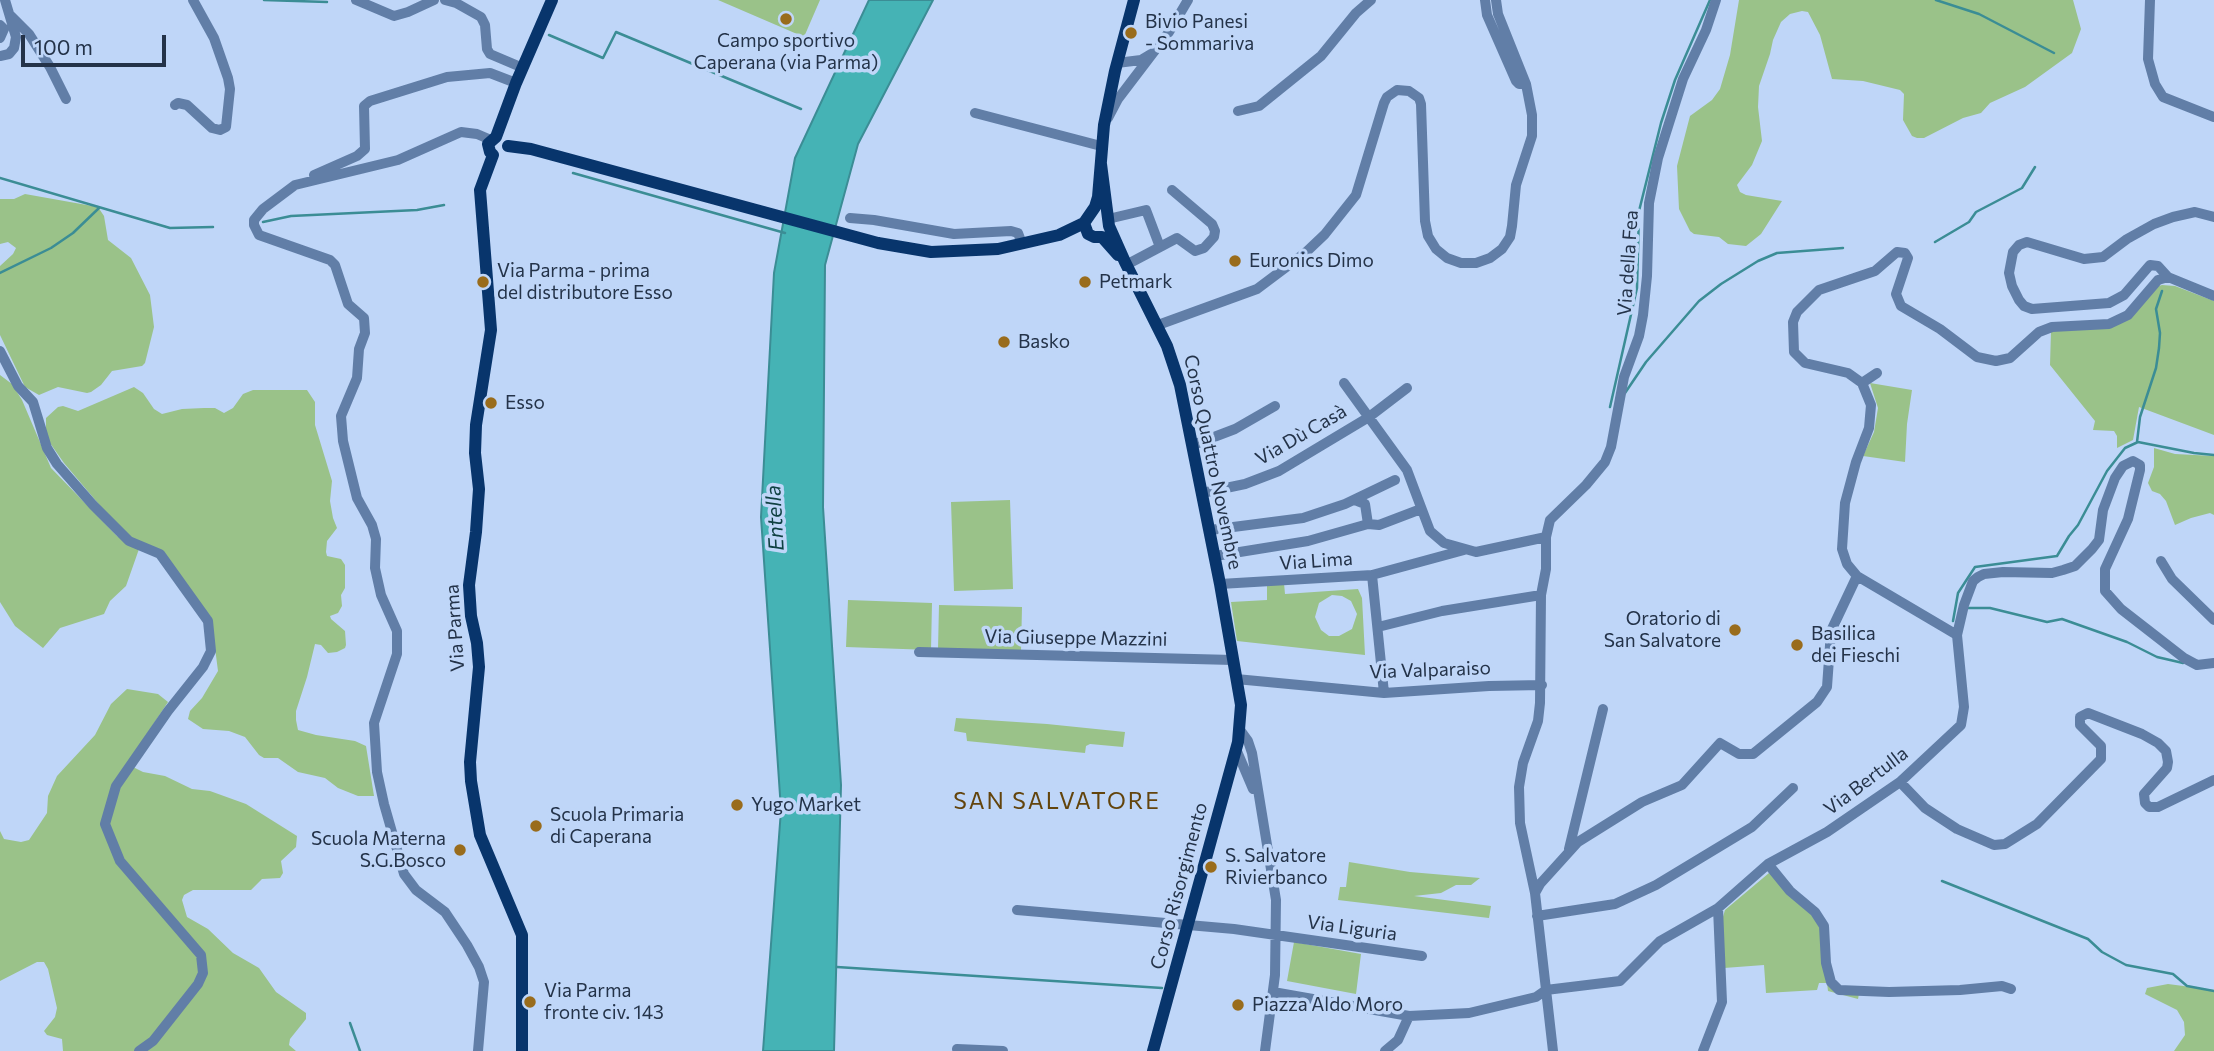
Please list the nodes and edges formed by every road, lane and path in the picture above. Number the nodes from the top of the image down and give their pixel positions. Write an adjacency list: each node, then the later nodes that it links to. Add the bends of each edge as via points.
1 (5, 0): 14 (street)
2 (193, 0): 25 (street, via 214,38 228,78 226,127 212,128 187,105)
3 (356, 0): 4 (street, via 394,16)
4 (434, 0)
5 (445, 0): 20 (street, via 481,17 490,54)
6 (552, 0): 20 (main road)
7 (1134, 0): 19 (main road)
8 (1188, 0): 17 (street)
9 (1371, 0): 26 (street, via 1321,56 1259,106)
10 (1485, 0): 23 (street, via 1487,15 1516,80)
11 (1496, 0): 23 (street)
12 (1716, 0): 61 (street, Via della Fea, via 1683,79 1658,158 1649,203 1643,316 1623,377 1611,447 1586,485 1550,520)
13 (2150, 0): 28 (street, via 2148,59 2162,97)
14 (11, 16): 18 (street, via 14,48); 24 (street, via 36,45)
15 (0, 24): 16 (street, via 4,29)
16 (0, 38)
17 (1154, 52): 19 (street); 21 (street)
18 (0, 56)
19 (1116, 67): 21 (street, via 1124,77); 29 (main road)
20 (523, 68): 22 (main road)
21 (1134, 77): 29 (street)
22 (516, 83): 30 (main road); 35 (street, via 490,73 447,77 370,101 364,106 366,143 362,153 308,176)
23 (1526, 84): 46 (street, via 1532,136 1516,185 1510,237 1490,258 1469,263 1447,258 1428,236 1422,104 1409,90 1397,90 1384,103 1356,195 1325,234 1257,289)
24 (66, 99)
25 (175, 106)
26 (1238, 111)
27 (975, 113): 32 (street)
28 (2214, 117)
29 (1104, 125): 32 (main road)
30 (493, 139): 31 (main road, via 504,139); 33 (main road, via 488,148); 35 (street, via 461,132 398,159)
31 (508, 146): 33 (main road, via 505,154); 41 (main road, via 878,243 951,253)
32 (1101, 146): 34 (main road)
33 (493, 156): 103 (main road, Via Parma, via 480,190 491,330 476,425 478,489 469,585 478,667 470,762 480,835 522,935)
34 (1101, 164): 39 (main road, via 1098,197); 40 (main road, Corso Quattro Novembre)
35 (303, 183): 102 (street, via 263,209 254,220 255,230 330,260 348,304 364,318 357,378 341,416 342,441 357,498 376,539 374,568 381,595 397,631 397,654 374,723 377,772 404,874 415,890 451,920 484,982)
36 (1172, 190): 42 (street, via 1212,224 1214,237 1195,251 1177,238)
37 (2214, 217): 44 (street, via 2195,212 2173,217 2127,239 2103,257 2084,259 2028,242 2013,252 2009,273 2019,300 2032,309 2109,303 2123,295 2150,265 2158,266)
38 (850, 218): 41 (street, via 954,234 1011,231 1018,233)
39 (1088, 224): 40 (main road, via 1094,237); 40 (main road, via 1098,213); 41 (main road)
40 (1106, 227): 42 (street, via 1146,210); 43 (main road, Corso Quattro Novembre)
41 (1022, 244)
42 (1160, 247): 43 (street)
43 (1125, 264): 46 (main road, Corso Quattro Novembre)
44 (2168, 277): 45 (street); 50 (street, via 2151,286 2128,315 2109,324 2052,327 2039,332 2010,358 1996,361 1977,357 1901,306 1896,294 1908,258 1897,252 1875,271 1819,290 1793,322 1794,352 1804,363 1848,373)
45 (2214, 296)
46 (1158, 326): 54 (main road, Corso Quattro Novembre, via 1180,385)
47 (0, 351): 101 (street, via 18,386 33,402 47,448 57,464 129,541 160,554 208,621 211,651 204,667 117,786 105,824 120,861 201,955 203,973 198,984)
48 (1877, 373): 50 (street)
49 (1344, 383): 53 (street)
50 (1862, 383): 66 (street, via 1871,405 1869,428 1852,475 1841,539 1847,564)
51 (1406, 388): 53 (street, Via Dù Casà)
52 (1275, 406): 54 (street, via 1235,429)
53 (1369, 417): 56 (street, Via Dù Casà, via 1271,475); 58 (street, via 1407,470)
54 (1193, 445): 56 (main road, Corso Quattro Novembre)
55 (1395, 480): 57 (street)
56 (1202, 493): 60 (main road, Corso Quattro Novembre)
57 (1355, 500): 59 (street, via 1364,504); 60 (street, via 1304,518)
58 (1422, 509): 59 (street, via 1379,526); 62 (street, via 1430,531 1444,544)
59 (1368, 524): 63 (street, via 1308,541)
60 (1210, 530): 63 (main road, Corso Quattro Novembre)
61 (1546, 537): 62 (street, Via Lima, via 1476,552); 68 (street, Via della Fea)
62 (1465, 550): 65 (street, Via Lima)
63 (1214, 556): 67 (main road, Corso Quattro Novembre)
64 (2161, 561): 69 (street, via 2172,579)
65 (1372, 575): 67 (street, Via Lima); 70 (street)
66 (1857, 576): 71 (street); 87 (street, via 1831,631 1824,694 1753,754 1739,754 1720,743 1682,785 1642,802)
67 (1220, 584): 73 (main road, Corso Quattro Novembre)
68 (1541, 595): 70 (street); 76 (street, Via della Fea)
69 (2214, 620)
70 (1378, 627): 77 (street)
71 (1957, 635): 74 (street, Via Bertulla, via 1964,605 1978,577 2003,572 2052,573 2075,566 2099,540 2103,510 2115,478 2133,461 2140,464 2140,470 2128,519 2105,569 2105,591 2184,658 2197,665); 83 (street, Via Bertulla, via 1964,707 1961,724)
72 (919, 652): 73 (street, Via Giuseppe Mazzini)
73 (1233, 660): 75 (main road, Corso Quattro Novembre)
74 (2214, 663)
75 (1236, 679): 77 (street, Via Valparaiso); 79 (main road, Corso Quattro Novembre)
76 (1542, 685): 77 (street, Via Valparaiso); 89 (street, Via della Fea, via 1538,721 1519,787 1520,823)
77 (1384, 693)
78 (1603, 709): 87 (street)
79 (1240, 730): 80 (main road, Corso Risorgimento); 86 (street, via 1252,753)
80 (1236, 749): 81 (main road, Corso Risorgimento); 84 (street)
81 (1228, 780): 84 (street); 93 (main road, Corso Risorgimento)
82 (2214, 780): 83 (street, via 2149,807 2144,794 2167,768 2166,751 2142,734 2088,713 2080,718 2080,725 2101,746 2101,759 2037,824 2004,844 1994,845 1957,829 1925,808)
83 (1900, 782): 88 (street, Via Bertulla, via 1827,832)
84 (1250, 783): 86 (street)
85 (1793, 788): 92 (street, via 1752,827 1656,885 1615,904)
86 (1259, 799): 94 (street, via 1276,900)
87 (1569, 850): 89 (street)
88 (1768, 864): 90 (street, Via Bertulla); 96 (street, via 1824,926 1826,962 1831,982 1839,990)
89 (1535, 893): 92 (street, Via della Fea)
90 (1718, 908): 97 (street, Via Bertulla, via 1660,941 1620,981); 109 (street, via 1722,1002)
91 (1017, 910): 93 (street, Via Liguria)
92 (1537, 916): 97 (street, Via della Fea)
93 (1189, 925): 94 (street, Via Liguria); 105 (main road, Corso Risorgimento)
94 (1276, 934): 95 (street, Via Liguria); 98 (street)
95 (1422, 956)
96 (2011, 989)
97 (1546, 990): 99 (street, Via Bertulla, via 1536,997 1469,1013); 108 (street, Via della Fea)
98 (1273, 992): 99 (street, Via Bertulla); 106 (street)
99 (1409, 1016): 107 (street, via 1398,1040)
100 (957, 1049): 104 (street)
101 (139, 1051)
102 (478, 1051)
103 (522, 1051)
104 (1003, 1051)
105 (1153, 1051)
106 (1265, 1051)
107 (1385, 1051)
108 (1553, 1051)
109 (1703, 1051)

